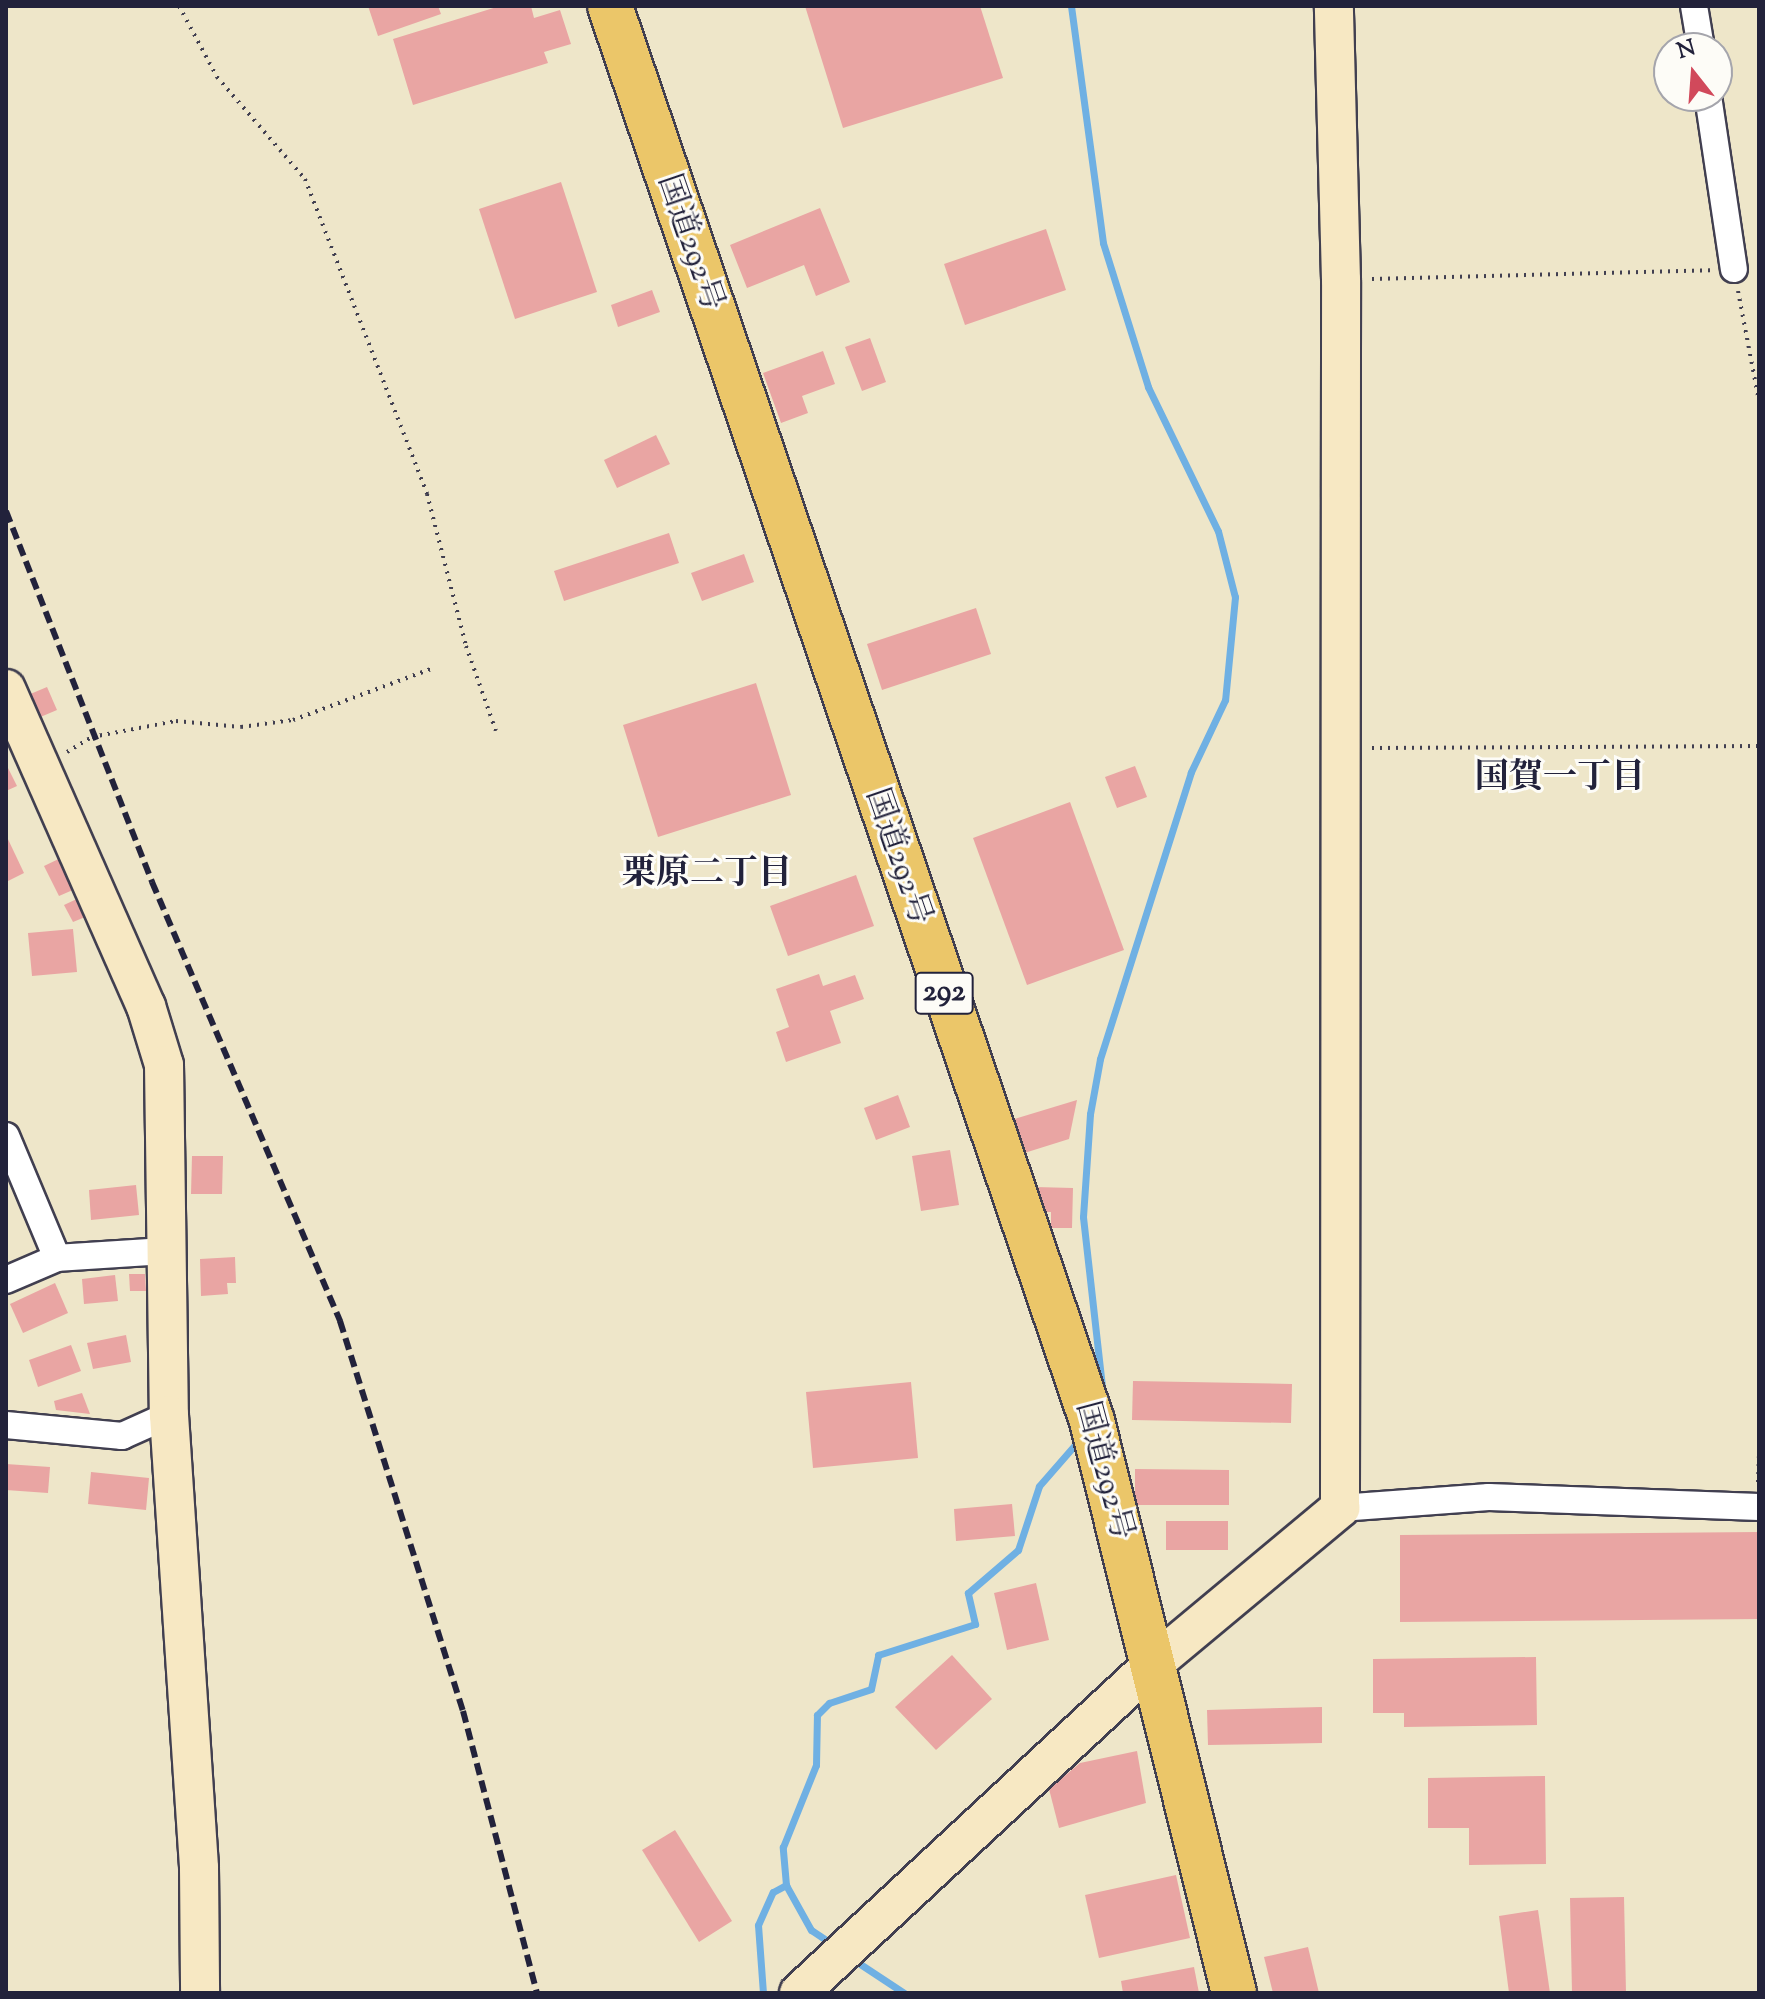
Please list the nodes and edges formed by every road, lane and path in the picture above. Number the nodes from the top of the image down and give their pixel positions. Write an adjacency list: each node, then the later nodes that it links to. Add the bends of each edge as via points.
1 (179, 6): 12 (path, via 217,77 305,179 427,494 466,646)
2 (610, 6): 25 (highway, 国道292号 / 292, via 1092,1421)
3 (1334, 6): 8 (street)
4 (1694, 6): 5 (street)
5 (1698, 32)
6 (1710, 112): 7 (street)
7 (1734, 269): 8 (path); 9 (path)
8 (1341, 280): 14 (street)
9 (1759, 401)
10 (431, 669): 15 (path, via 293,720 241,727 176,721 92,737)
11 (6, 689): 15 (street)
12 (496, 731)
13 (1759, 746): 14 (path, via 1552,743)
14 (1338, 749): 24 (street)
15 (44, 766): 17 (street, via 146,1006 164,1065)
16 (6, 1136): 18 (street)
17 (164, 1251): 18 (street); 20 (street)
18 (57, 1258): 19 (street)
19 (6, 1280)
20 (169, 1415): 21 (street, via 122,1436); 26 (street, via 199,1868)
21 (6, 1425)
22 (1759, 1448): 23 (path)
23 (1758, 1506): 24 (street, via 1489,1497)
24 (1340, 1508): 25 (street)
25 (1153, 1664): 27 (street); 28 (highway, 国道292号 / 292)
26 (200, 1993)
27 (799, 1993)
28 (1234, 1993)

